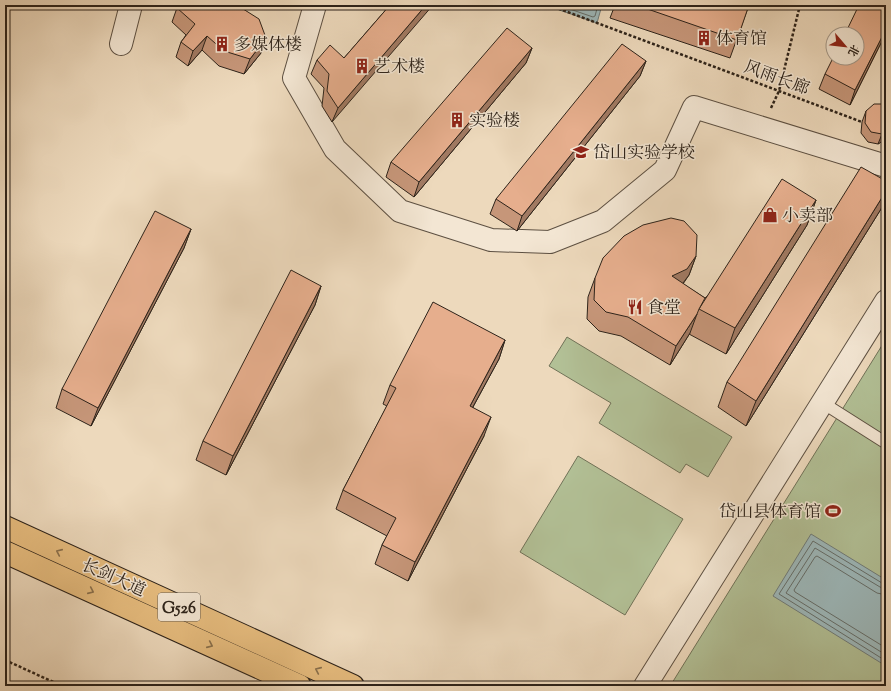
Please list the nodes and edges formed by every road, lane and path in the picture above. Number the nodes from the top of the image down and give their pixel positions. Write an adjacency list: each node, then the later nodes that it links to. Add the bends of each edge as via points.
1 (131, 5): 5 (street)
2 (314, 5): 8 (street, via 294,78 335,149 400,211 490,240 550,242 603,221 665,170 694,107)
3 (548, 5): 6 (path, 风雨长廊)
4 (800, 5): 6 (path)
5 (121, 44)
6 (779, 91): 7 (path, 风雨长廊)
7 (862, 122)
8 (886, 166)
9 (886, 301): 10 (street)
10 (823, 403): 11 (lane); 18 (street)
11 (886, 443)
12 (5, 527): 17 (highway, 长剑大道 / G526, one-way to 12)
13 (5, 552): 16 (highway, 长剑大道 / G526, one-way to 16)
14 (5, 660): 15 (path)
15 (62, 686)
16 (300, 686)
17 (353, 686)
18 (645, 686)

